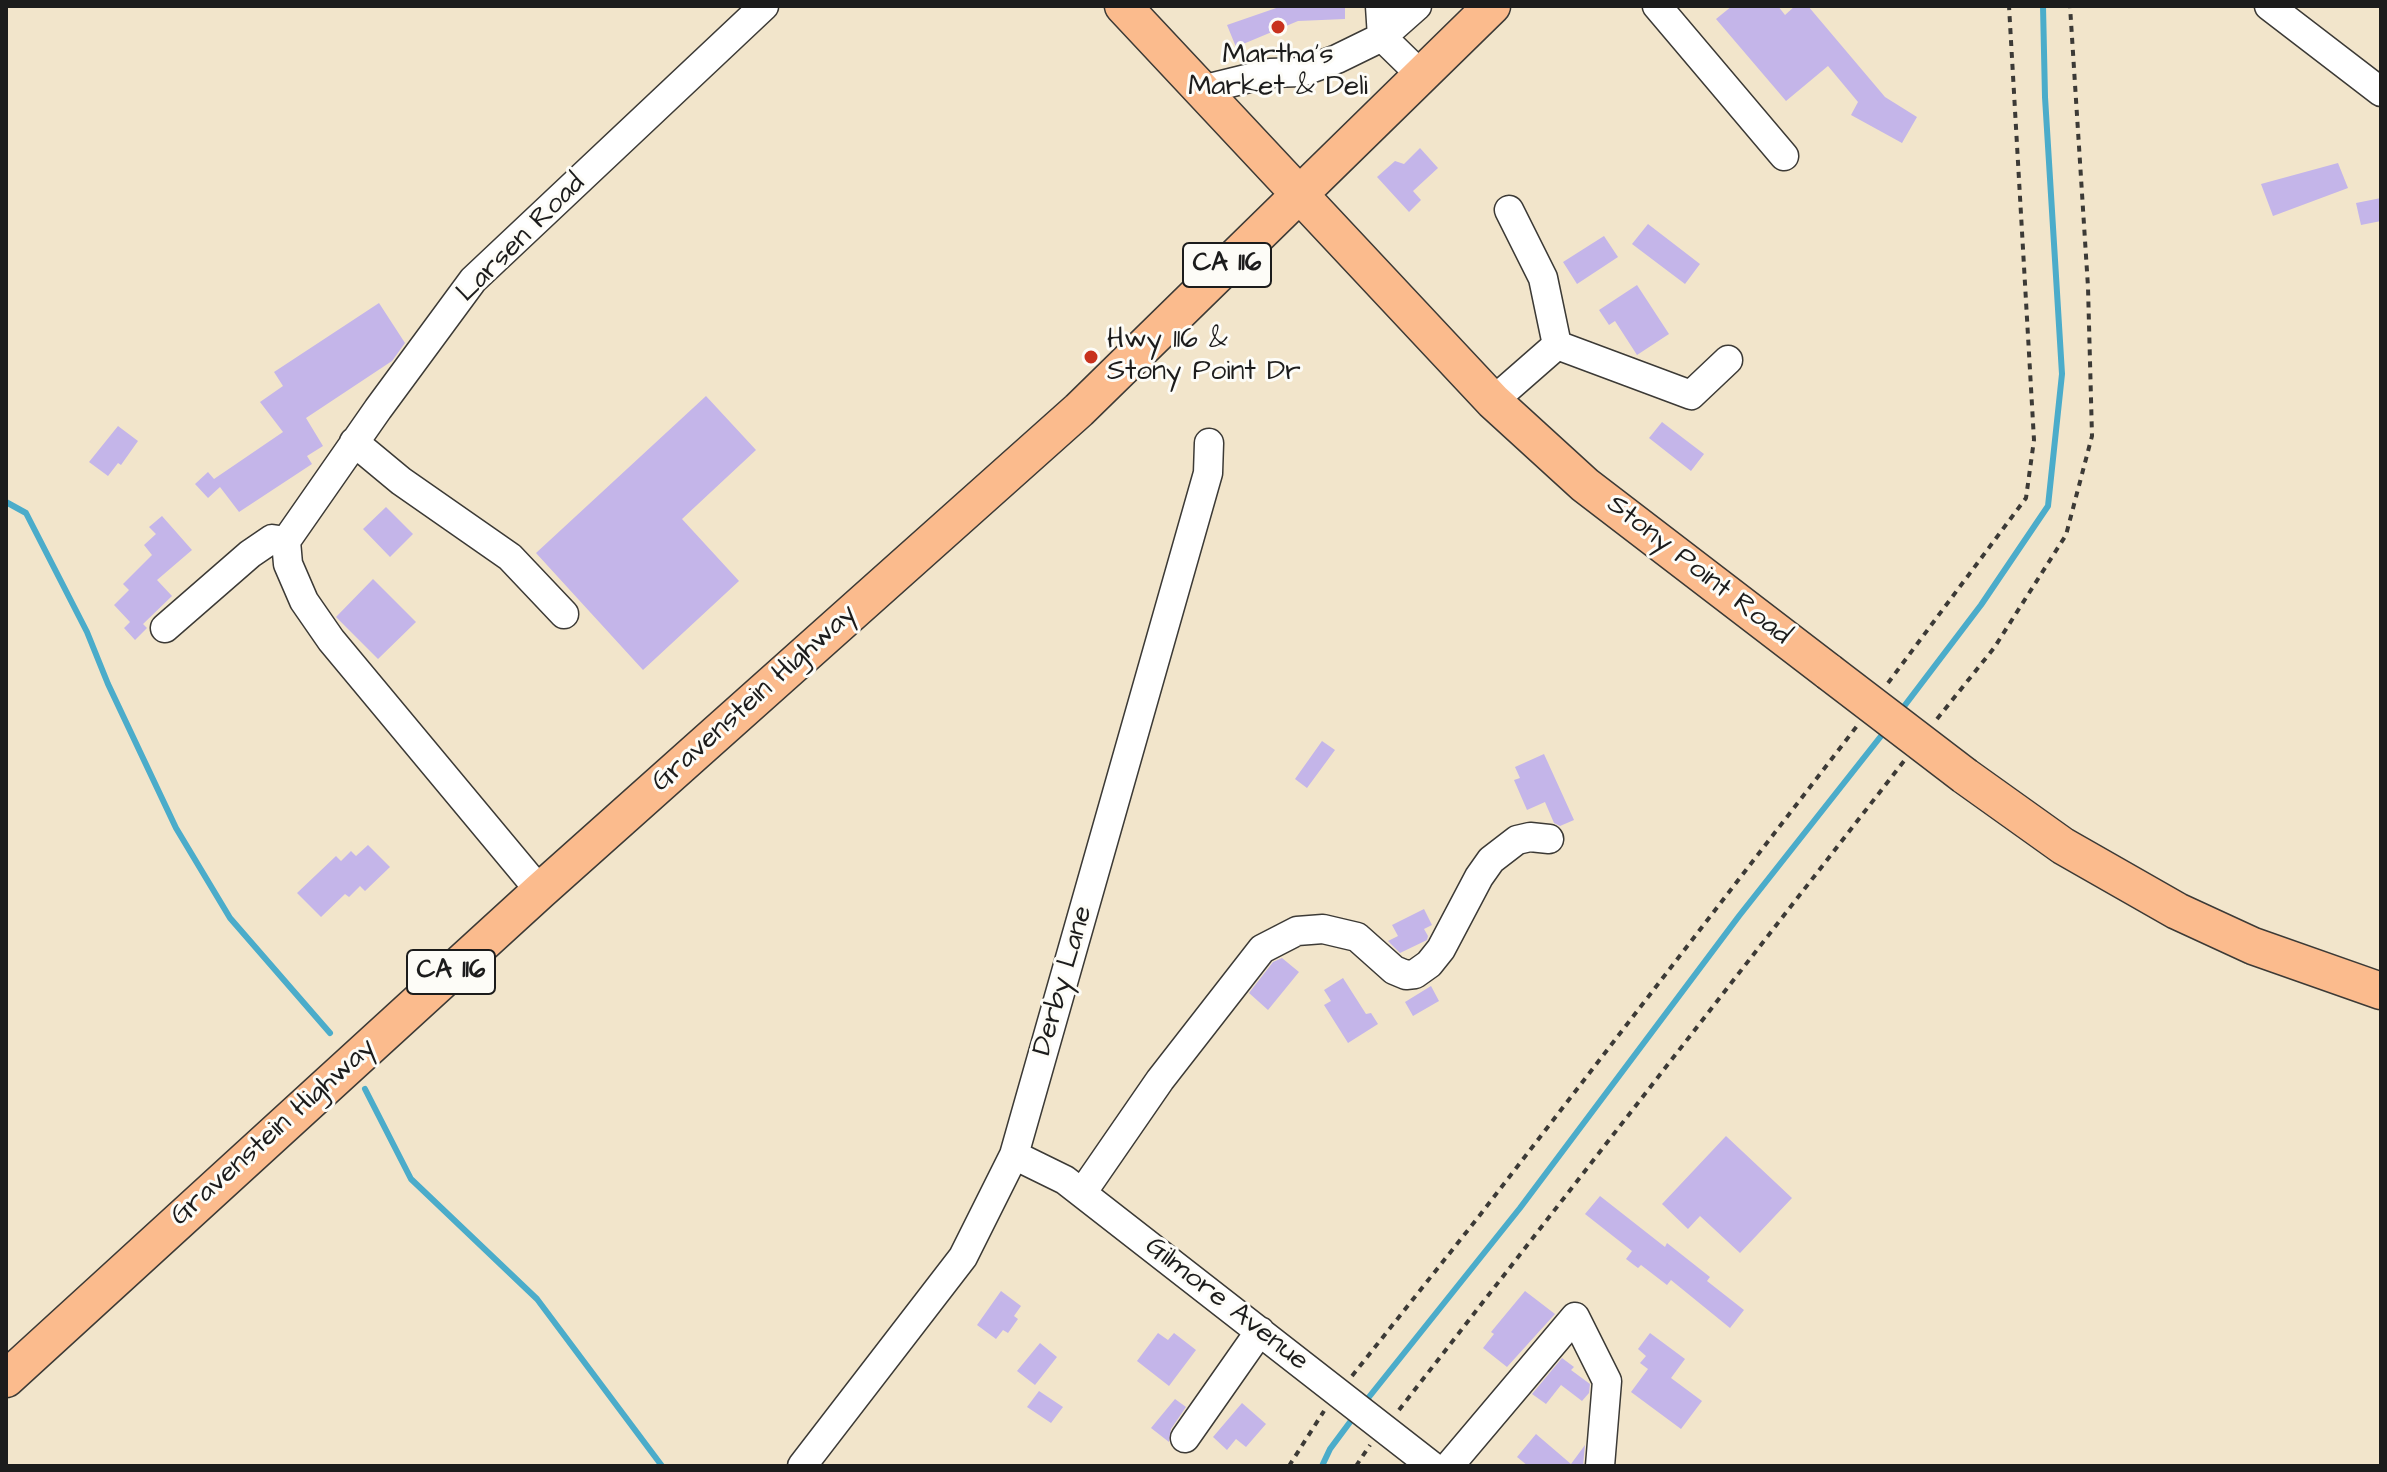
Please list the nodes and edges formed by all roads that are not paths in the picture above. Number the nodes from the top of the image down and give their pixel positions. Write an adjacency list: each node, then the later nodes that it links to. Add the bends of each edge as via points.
1 (764, 6): 18 (street, Larsen Road, via 473,280)
2 (1123, 6): 10 (main road, Stony Point Road)
3 (1380, 6): 8 (street)
4 (1417, 6): 8 (street)
5 (1657, 6): 12 (street)
6 (2269, 6): 11 (street)
7 (1483, 8): 9 (main road, Gravenstein Highway / CA 116)
8 (1382, 37): 9 (street); 10 (street, via 1302,72 1256,75)
9 (1421, 75): 13 (main road, Gravenstein Highway / CA 116)
10 (1201, 90): 13 (main road, Stony Point Road)
11 (2381, 92)
12 (1784, 156)
13 (1299, 196): 17 (main road, Stony Point Road); 24 (main road, Gravenstein Highway / CA 116, via 1079,410)
14 (1509, 210): 15 (street, via 1543,278)
15 (1557, 345): 16 (street, via 1691,395); 17 (street)
16 (1728, 360)
17 (1493, 401): 25 (main road, Stony Point Road, bridge, via 1585,485 2063,846 2177,911 2253,946)
18 (354, 442): 20 (street, Larsen Road); 21 (street, via 510,557)
19 (1209, 443): 26 (street, Derby Lane, via 1208,473)
20 (286, 541): 22 (street, via 272,539 250,554); 24 (street, via 288,564 304,601 331,640)
21 (564, 614)
22 (165, 628)
23 (1549, 839): 27 (street, via 1530,837 1502,849 1479,877 1441,949 1415,974 1394,970 1357,937 1323,929 1297,931 1262,949 1160,1080)
24 (540, 891): 29 (main road, Gravenstein Highway / CA 116)
25 (2381, 991)
26 (1014, 1155): 27 (street, Gilmore Avenue); 31 (street, Derby Lane, via 963,1257)
27 (1082, 1193): 28 (street, Gilmore Avenue)
28 (1260, 1331): 30 (street); 32 (street, Gilmore Avenue)
29 (6, 1379)
30 (1185, 1438)
31 (802, 1466)
32 (1432, 1466)
33 (1449, 1466): 34 (street, via 1575,1317 1607,1381)
34 (1600, 1466)

